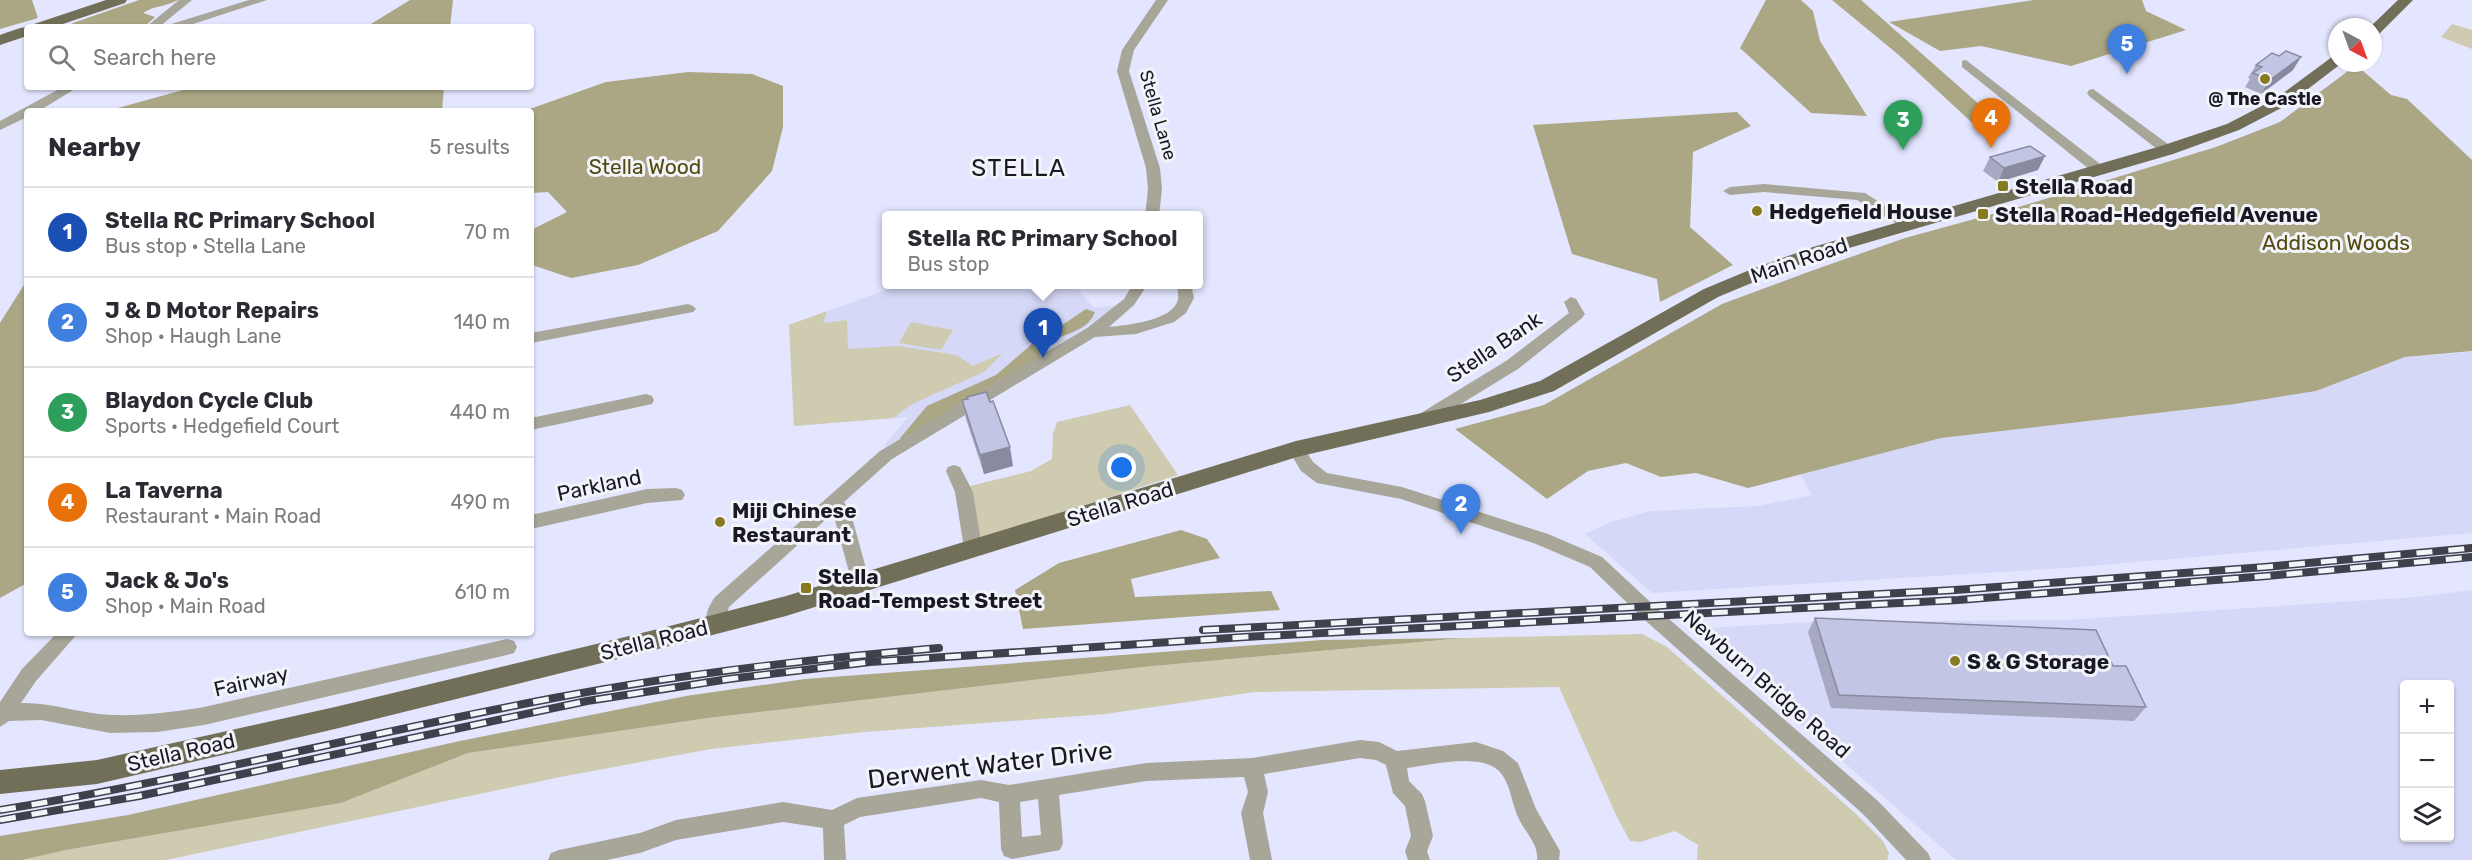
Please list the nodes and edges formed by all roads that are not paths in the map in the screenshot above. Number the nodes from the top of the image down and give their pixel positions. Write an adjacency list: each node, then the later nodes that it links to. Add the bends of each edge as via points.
1 (120, 0): 6 (main road)
2 (186, 0): 7 (street, via 167,10)
3 (261, 0): 8 (street)
4 (1162, 0): 22 (street, Stella Lane, via 1128,50 1123,71 1153,168)
5 (2406, 0): 9 (main road)
6 (48, 24)
7 (155, 24)
8 (182, 24)
9 (2382, 24)
10 (24, 32): 11 (main road)
11 (0, 40)
12 (1966, 64): 20 (street)
13 (2328, 67): 19 (main road, Main Road, via 2281,102 2233,127)
14 (67, 90): 16 (street)
15 (2093, 93): 19 (street)
16 (35, 108)
17 (24, 114): 18 (street)
18 (0, 126)
19 (2167, 150): 20 (main road, Main Road)
20 (2099, 170): 23 (main road, Main Road)
21 (1730, 191): 23 (street, via 1764,188 1860,196)
22 (1153, 211)
23 (1907, 224): 31 (main road, Main Road, via 1819,251 1711,293 1548,386 1482,407)
24 (1139, 289): 28 (street)
25 (1186, 289): 28 (street, via 1182,305 1161,322 1131,331)
26 (1571, 302): 31 (street, Stella Bank, via 1577,315 1512,365)
27 (688, 309): 29 (street)
28 (1092, 332): 36 (street, via 886,455)
29 (534, 337)
30 (646, 400): 32 (street)
31 (1422, 420): 33 (main road, Main Road)
32 (534, 423)
33 (1296, 449): 38 (main road, Stella Road); 56 (street, Newburn Bridge Road, via 1305,466 1323,479 1402,493 1577,552 1613,576 1654,617 1871,808)
34 (954, 471): 38 (street, via 964,492)
35 (676, 495): 37 (street, Parkland, via 647,496)
36 (835, 501): 39 (street); 40 (street, via 722,602)
37 (534, 521)
38 (973, 548): 39 (main road, Stella Road)
39 (861, 583): 40 (main road, Stella Road)
40 (716, 624): 46 (main road, Stella Road, via 335,718 107,769)
41 (66, 636): 43 (street, via 29,675)
42 (507, 647): 43 (street, Fairway, via 168,721 110,724 41,711)
43 (2, 716)
44 (1395, 760): 45 (street, Derwent Water Drive, via 1378,750 1360,748); 54 (street, via 1400,786 1415,801 1422,836 1416,851); 55 (street, Derwent Water Drive, via 1476,751 1496,757 1511,768 1527,813 1549,851)
45 (1252, 767): 47 (street, Derwent Water Drive, via 1146,772); 53 (street, via 1258,792 1252,813)
46 (0, 782)
47 (1048, 789): 48 (street, Derwent Water Drive); 50 (street, via 1052,843)
48 (1009, 794): 49 (street, Derwent Water Drive, via 981,789 857,808); 50 (street, via 1012,849)
49 (833, 820): 51 (street, via 783,812 676,830 640,843); 52 (street)
50 (1036, 853)
51 (559, 860)
52 (835, 860)
53 (1261, 860)
54 (1419, 860)
55 (1548, 860)
56 (1920, 860)

